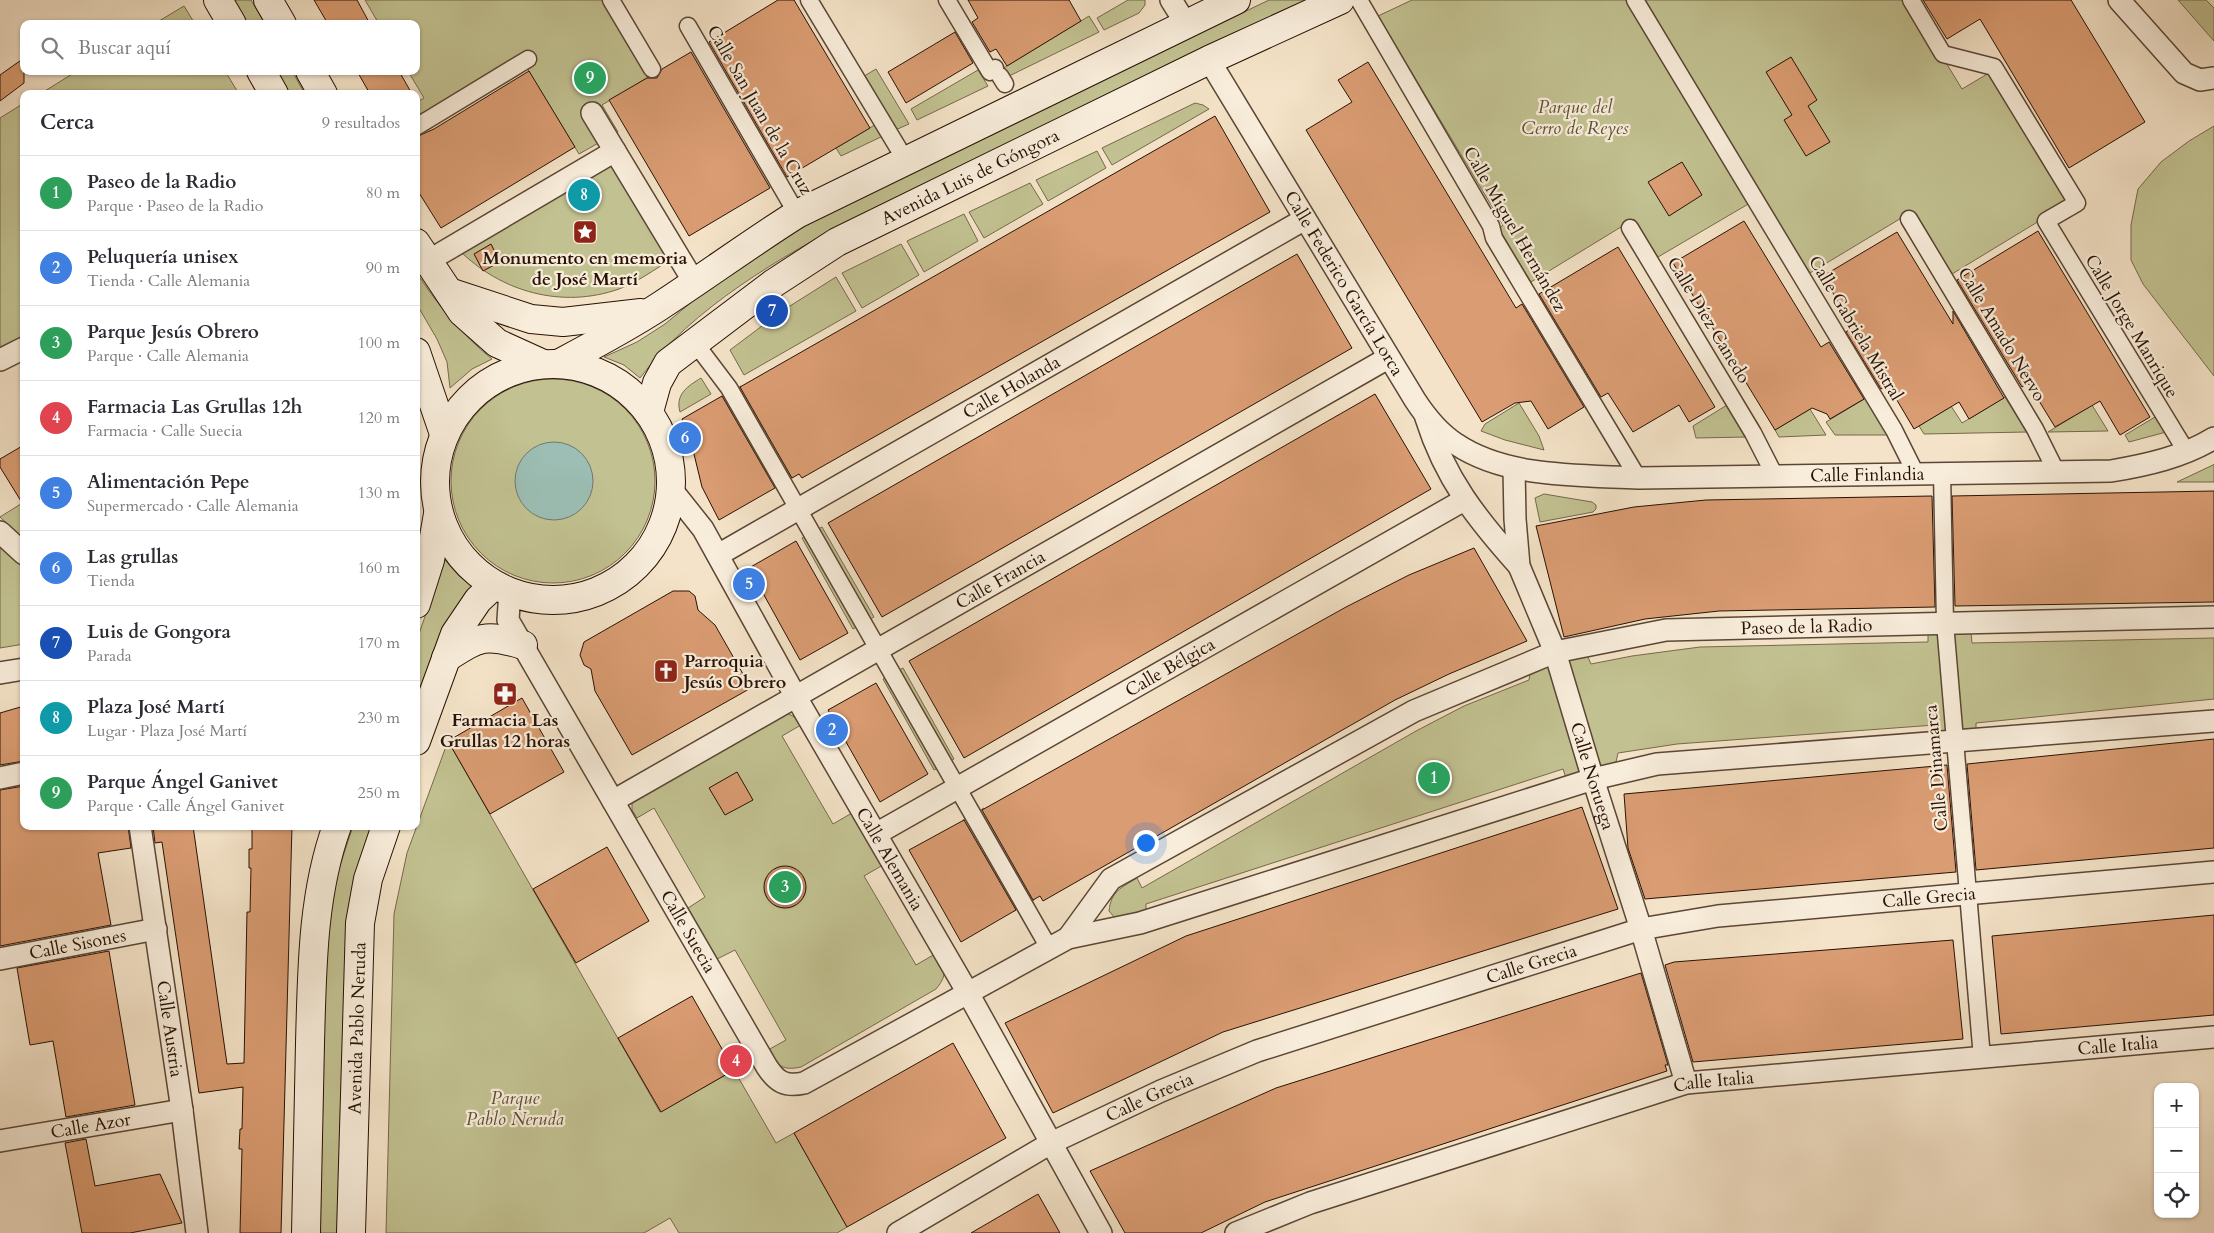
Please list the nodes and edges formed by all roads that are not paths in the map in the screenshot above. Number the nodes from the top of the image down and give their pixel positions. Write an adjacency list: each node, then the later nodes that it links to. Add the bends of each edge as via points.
1 (218, 0): 13 (main road)
2 (268, 0): 14 (main road)
3 (611, 0): 19 (street)
4 (809, 0): 29 (street)
5 (947, 0): 22 (street, via 990,72)
6 (1171, 0): 15 (street)
7 (1236, 0): 15 (main road)
8 (1340, 0): 18 (main road, Avenida Luis de Góngora)
9 (1359, 0): 54 (street, Calle Miguel Hernández, via 1491,226 1494,238)
10 (1635, 0): 51 (street, Calle Gabriela Mistral, via 1894,430)
11 (1911, 0): 48 (street, Calle Jorge Manrique, via 1943,54 1994,67 2077,203 2046,222)
12 (2119, 0): 23 (street, via 2184,73 2200,80)
13 (230, 20)
14 (280, 20)
15 (1186, 24): 29 (main road)
16 (688, 26): 30 (street, Calle San Juan de la Cruz)
17 (528, 59): 27 (street)
18 (1209, 60): 32 (street, Calle Federico García Lorca); 38 (main road, Avenida Luis de Góngora, via 837,242 774,283)
19 (652, 69)
20 (263, 75): 24 (main road)
21 (312, 75): 25 (main road)
22 (1000, 76)
23 (2214, 78)
24 (272, 90)
25 (321, 90)
26 (592, 113): 28 (street)
27 (420, 125)
28 (615, 151): 34 (street); 35 (street)
29 (906, 161): 30 (main road)
30 (797, 214): 35 (main road)
31 (1910, 218): 50 (street, Calle Amado Nervo, via 2036,429)
32 (1305, 219): 40 (street, Calle Federico García Lorca); 57 (street, Calle Holanda)
33 (1630, 228): 53 (street, Calle Díez Canedo, via 1753,433)
34 (422, 252): 36 (main road)
35 (694, 282): 37 (main road)
36 (455, 302): 37 (main road, via 531,319 563,322); 42 (main road, via 497,343)
37 (650, 312): 42 (main road)
38 (695, 343): 44 (main road, Avenida Luis de Góngora, via 668,363 657,383); 57 (street, via 729,388)
39 (20, 350): 41 (street)
40 (1388, 358): 45 (street, Calle Federico García Lorca); 68 (street, Calle Francia)
41 (0, 360)
42 (551, 363): 44 (main road, via 589,369 612,378); 46 (main road, via 523,367 499,376 477,390 463,404)
43 (420, 364): 46 (main road)
44 (650, 412): 55 (main road, via 667,448)
45 (1426, 415): 49 (street, Calle Federico García Lorca, via 1456,445 1487,460); 56 (street, via 1435,446)
46 (444, 434): 58 (main road, via 435,466 434,493)
47 (2214, 438): 48 (street, Calle Finlandia)
48 (2186, 451): 50 (street, Calle Finlandia, via 2150,465)
49 (1514, 468): 54 (street, Calle Finlandia, via 1568,475); 62 (street, Calle Noruega)
50 (2056, 471): 52 (street, Calle Finlandia)
51 (1916, 474): 52 (street, Calle Finlandia); 53 (street, Calle Finlandia)
52 (1942, 474): 66 (street, Calle Dinamarca)
53 (1775, 476): 54 (street, Calle Finlandia)
54 (1638, 478)
55 (672, 490): 61 (street, Calle Alemania, via 700,524); 63 (main road, via 666,519 654,546 626,576 590,595 552,600 524,597)
56 (1464, 500): 62 (street); 80 (street, Calle Bélgica)
57 (798, 509): 61 (street, Calle Holanda); 68 (street)
58 (438, 514): 63 (main road, via 451,543 476,572); 64 (main road, via 430,560)
59 (0, 532): 60 (street)
60 (20, 550)
61 (718, 555): 73 (street, Calle Alemania)
62 (1519, 566): 69 (street, Calle Noruega)
63 (502, 588): 67 (street, Calle Suecia, via 508,620); 70 (main road, via 478,600 455,634)
64 (420, 591)
65 (2214, 617): 66 (street, Paseo de la Radio)
66 (1946, 622): 69 (street, Paseo de la Radio, via 1666,630); 76 (street, Calle Dinamarca)
67 (523, 645): 70 (main road, via 486,637 474,640); 81 (street, Calle Suecia)
68 (879, 650): 73 (street, Calle Francia); 80 (street)
69 (1555, 652): 79 (street, Calle Noruega); 88 (street, Paseo de la Radio, via 1414,711 1111,879)
70 (446, 658): 75 (main road)
71 (20, 670): 72 (street)
72 (0, 673)
73 (796, 697): 81 (street, Calle Francia); 85 (street, Calle Alemania)
74 (2214, 721): 76 (street, Paseo de la Radio)
75 (420, 730)
76 (1954, 742): 79 (street, Paseo de la Radio, via 1657,764); 87 (street, Calle Dinamarca)
77 (20, 775): 78 (street)
78 (0, 778)
79 (1593, 779): 89 (street, Paseo de la Radio); 90 (street, Calle Noruega)
80 (958, 788): 85 (street, Calle Bélgica); 93 (street)
81 (613, 801): 95 (street, Calle Suecia, via 767,1067 780,1082 787,1085 804,1083)
82 (141, 830): 91 (street, Calle Austria)
83 (336, 830): 103 (main road, via 327,853 319,898 311,979)
84 (385, 830): 104 (main road, Avenida Pablo Neruda, via 368,879 360,923)
85 (876, 834): 95 (street, Calle Alemania)
86 (2214, 872): 87 (street, Calle Grecia)
87 (1967, 896): 90 (street, Calle Grecia, via 1718,916); 97 (street, Calle Dinamarca)
88 (1098, 898): 89 (street, via 1105,923); 92 (street, Paseo de la Radio)
89 (1118, 928): 92 (street, Paseo de la Radio)
90 (1642, 928): 98 (street, Calle Noruega); 101 (street, Calle Grecia, via 1257,1051 1161,1090)
91 (156, 929): 94 (street, Calle Sisones); 99 (street, Calle Austria)
92 (1068, 938): 93 (street, Paseo de la Radio)
93 (1049, 948): 95 (street, Paseo de la Radio)
94 (0, 959)
95 (968, 993): 101 (street, Calle Alemania)
96 (2214, 1037): 97 (street, Calle Italia)
97 (1982, 1058): 98 (street, Calle Italia)
98 (1686, 1083): 107 (street, Calle Italia, via 1310,1203)
99 (182, 1110): 100 (street, Calle Azor); 102 (street, Calle Austria)
100 (0, 1141)
101 (1051, 1143): 105 (street, Calle Grecia); 106 (street, Calle Alemania)
102 (191, 1232)
103 (306, 1233)
104 (351, 1233)
105 (898, 1233)
106 (1101, 1233)
107 (1236, 1233)

